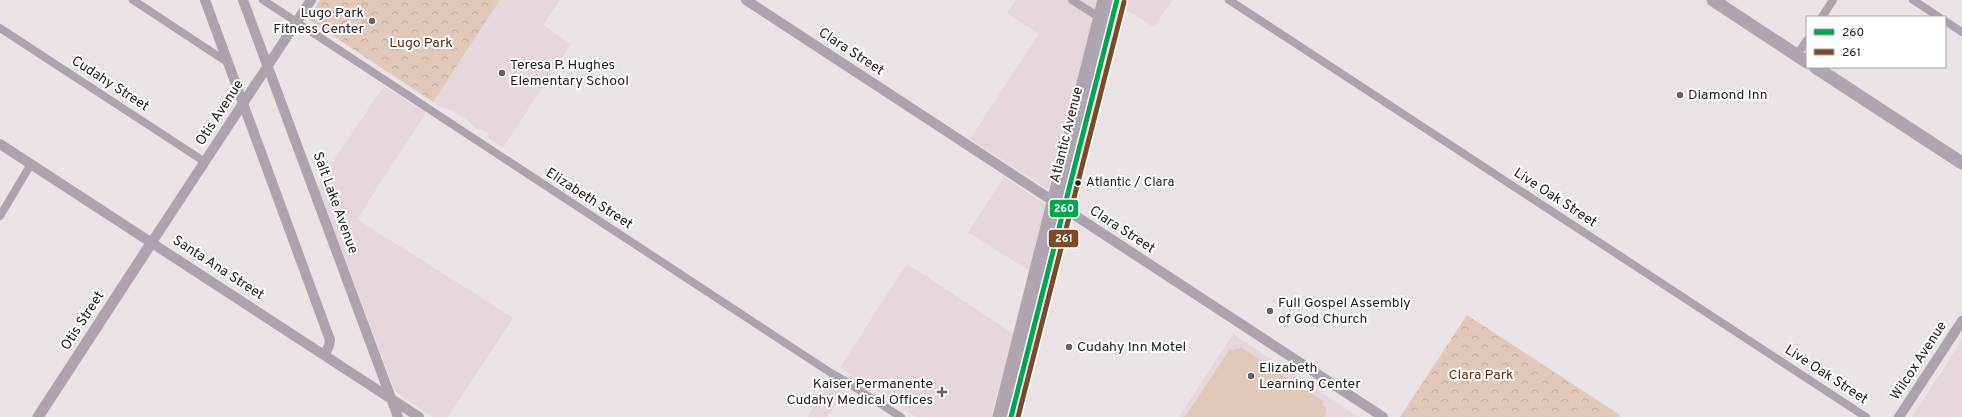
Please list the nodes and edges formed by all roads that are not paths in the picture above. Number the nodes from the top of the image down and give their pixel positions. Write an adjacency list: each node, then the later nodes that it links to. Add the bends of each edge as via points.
1 (133, 0): 23 (street)
2 (204, 0): 23 (street)
3 (243, 0): 24 (street, Salt Lake Avenue)
4 (263, 0): 17 (street, Elizabeth Street)
5 (311, 0): 17 (street, Otis Avenue)
6 (746, 0): 31 (street, Clara Street)
7 (1072, 0): 16 (street)
8 (1104, 0): 16 (main road, Atlantic Avenue)
9 (1117, 0): 16 (main road, Atlantic Avenue)
10 (1229, 0): 45 (street, Live Oak Street)
11 (1713, 0): 22 (main road)
12 (1833, 0): 14 (street)
13 (1914, 0): 15 (street)
14 (1823, 16)
15 (1938, 16)
16 (1106, 20): 31 (main road, Atlantic Avenue); 32 (main road, Atlantic Avenue)
17 (296, 22): 24 (street, Otis Avenue); 41 (street, Elizabeth Street)
18 (1946, 22): 20 (street)
19 (0, 28): 28 (street, Cudahy Street)
20 (1962, 32)
21 (1806, 44): 22 (street)
22 (1802, 58)
23 (227, 62): 26 (street)
24 (268, 65): 26 (street, Otis Avenue); 37 (street, Salt Lake Avenue)
25 (1817, 68): 29 (main road)
26 (243, 104): 28 (street, Otis Avenue); 36 (street, via 330,340 330,346)
27 (0, 144): 30 (street, Santa Ana Street)
28 (205, 162): 34 (street, Otis Avenue)
29 (1962, 163)
30 (32, 164): 33 (street); 34 (street, Santa Ana Street)
31 (1053, 201): 32 (street, Clara Street); 42 (main road, Atlantic Avenue)
32 (1065, 209): 43 (main road, Atlantic Avenue); 44 (street, Clara Street)
33 (0, 216)
34 (152, 242): 36 (street, Santa Ana Street); 38 (main road, Otis Street)
35 (1962, 321): 46 (street, Wilcox Avenue)
36 (324, 355): 37 (street, Santa Ana Street)
37 (391, 398): 39 (street, Salt Lake Avenue); 40 (street, Santa Ana Street)
38 (38, 417)
39 (398, 417)
40 (420, 417)
41 (901, 417)
42 (999, 417)
43 (1010, 417)
44 (1383, 417)
45 (1866, 417)
46 (1899, 417)

